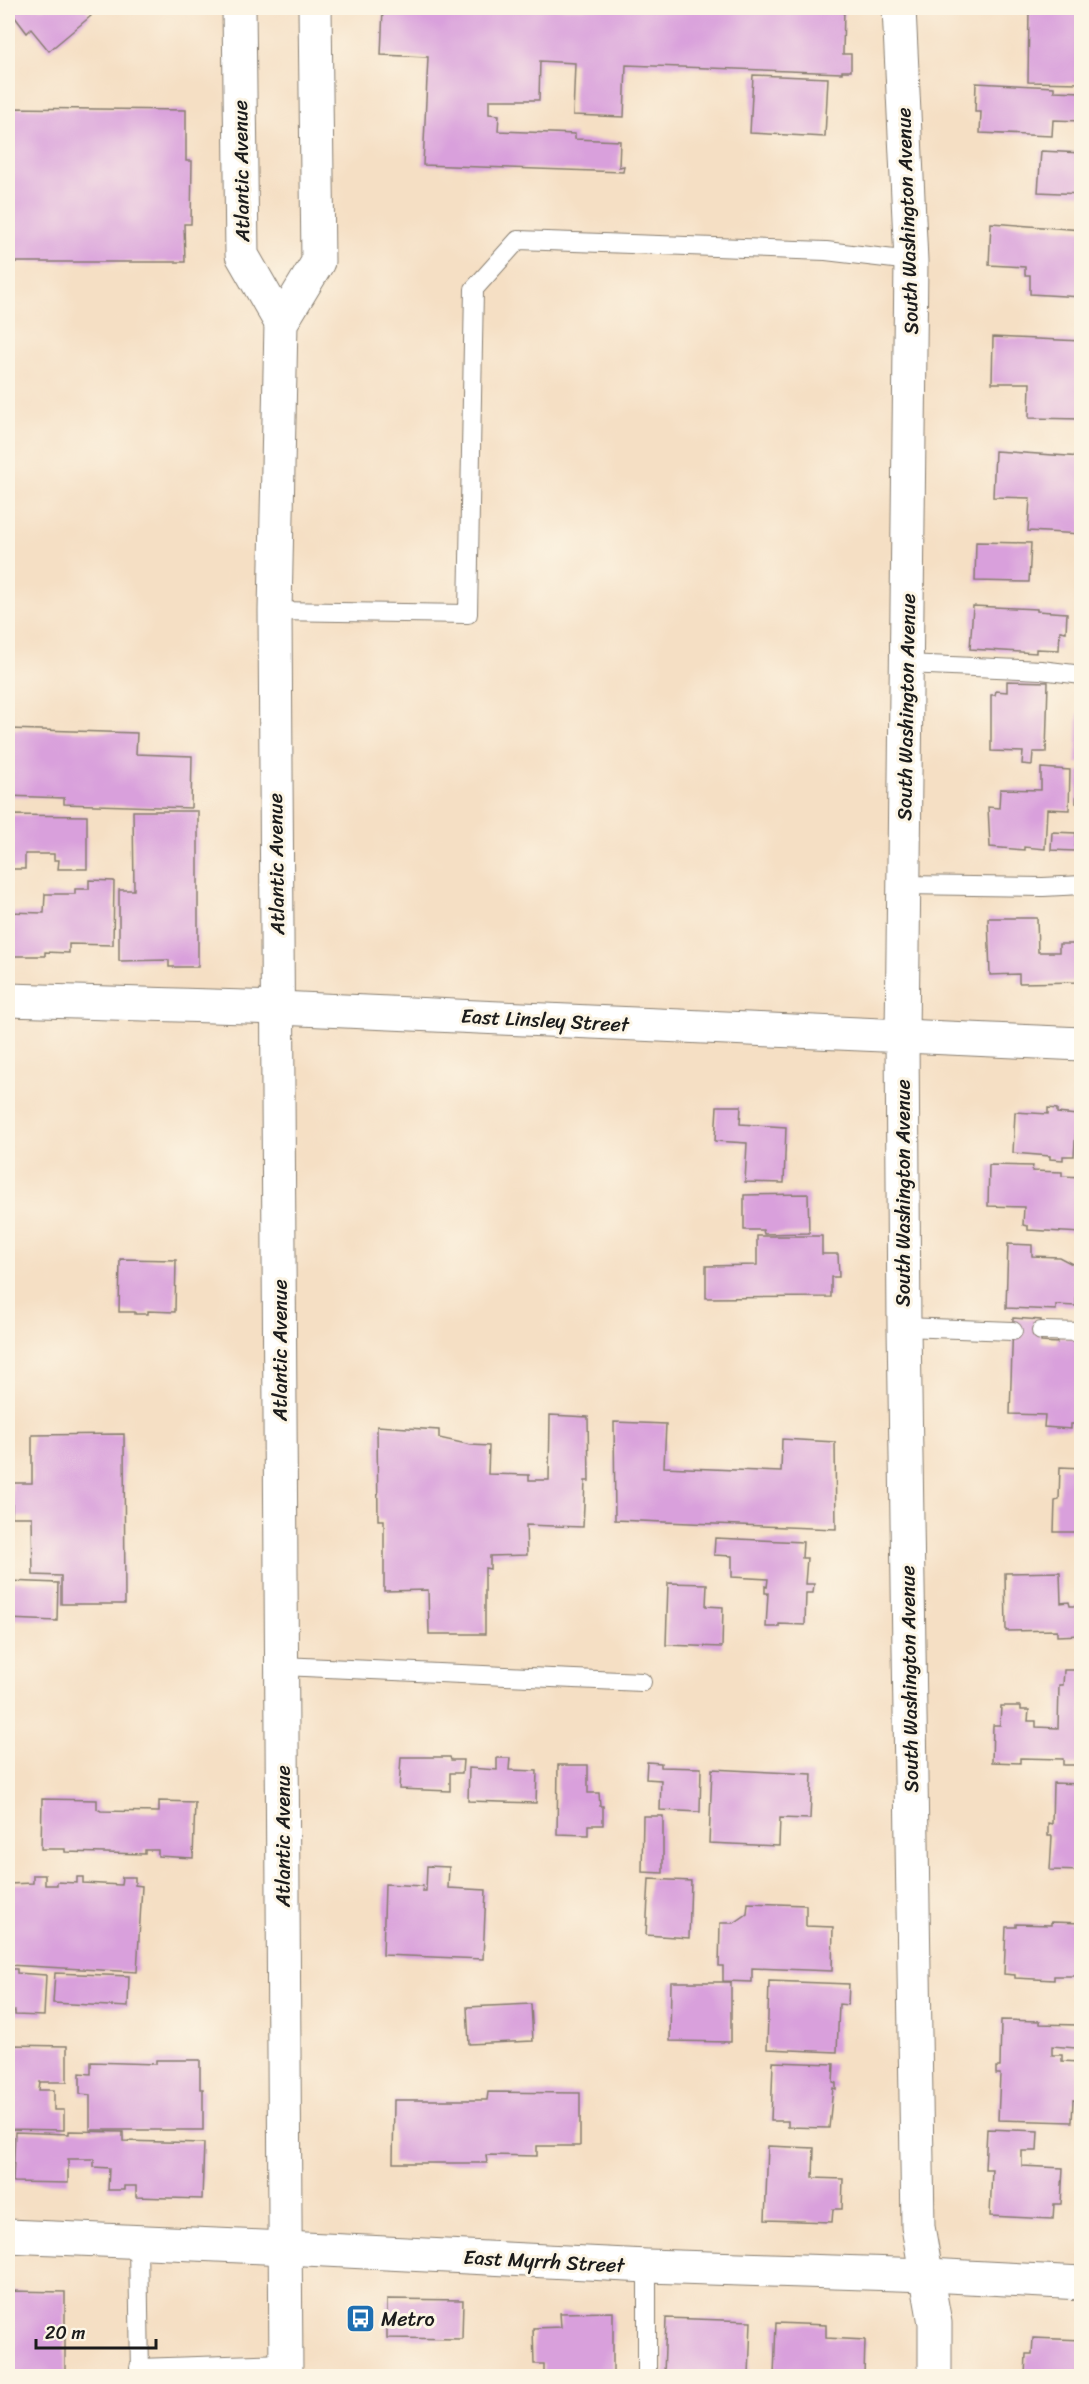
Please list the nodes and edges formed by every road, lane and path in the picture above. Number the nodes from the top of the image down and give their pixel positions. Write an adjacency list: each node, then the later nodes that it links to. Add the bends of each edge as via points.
1 (239, 8): 5 (street, Atlantic Avenue, via 242,255)
2 (315, 8): 5 (street, Atlantic Avenue, via 318,262)
3 (899, 8): 4 (street, South Washington Avenue)
4 (911, 261): 6 (lane, via 826,251 518,240 474,289 468,614); 7 (street, South Washington Avenue)
5 (281, 323): 6 (street, Atlantic Avenue)
6 (274, 611): 12 (street, Atlantic Avenue)
7 (906, 664): 8 (lane); 9 (street, South Washington Avenue)
8 (1082, 675)
9 (903, 885): 10 (lane); 13 (street, South Washington Avenue)
10 (1082, 885)
11 (8, 1000): 12 (street, East Linsley Street)
12 (278, 1008): 13 (street, East Linsley Street); 19 (street, Atlantic Avenue)
13 (902, 1036): 14 (street, East Linsley Street); 15 (street, South Washington Avenue)
14 (1082, 1044)
15 (904, 1328): 16 (lane); 25 (street, South Washington Avenue, via 918,2227)
16 (1013, 1330)
17 (1041, 1331): 18 (lane)
18 (1082, 1332)
19 (282, 1666): 20 (lane); 23 (street, Atlantic Avenue)
20 (642, 1682)
21 (8, 2236): 22 (street, East Myrrh Street)
22 (138, 2241): 23 (street, East Myrrh Street); 28 (lane)
23 (285, 2248): 24 (street, East Myrrh Street); 27 (street, Atlantic Avenue)
24 (648, 2266): 25 (street, East Myrrh Street); 29 (lane)
25 (928, 2275): 26 (street, East Myrrh Street); 30 (street, South Washington Avenue, via 935,2323)
26 (1082, 2283)
27 (286, 2370): 28 (lane)
28 (139, 2372)
29 (647, 2376)
30 (935, 2376)

